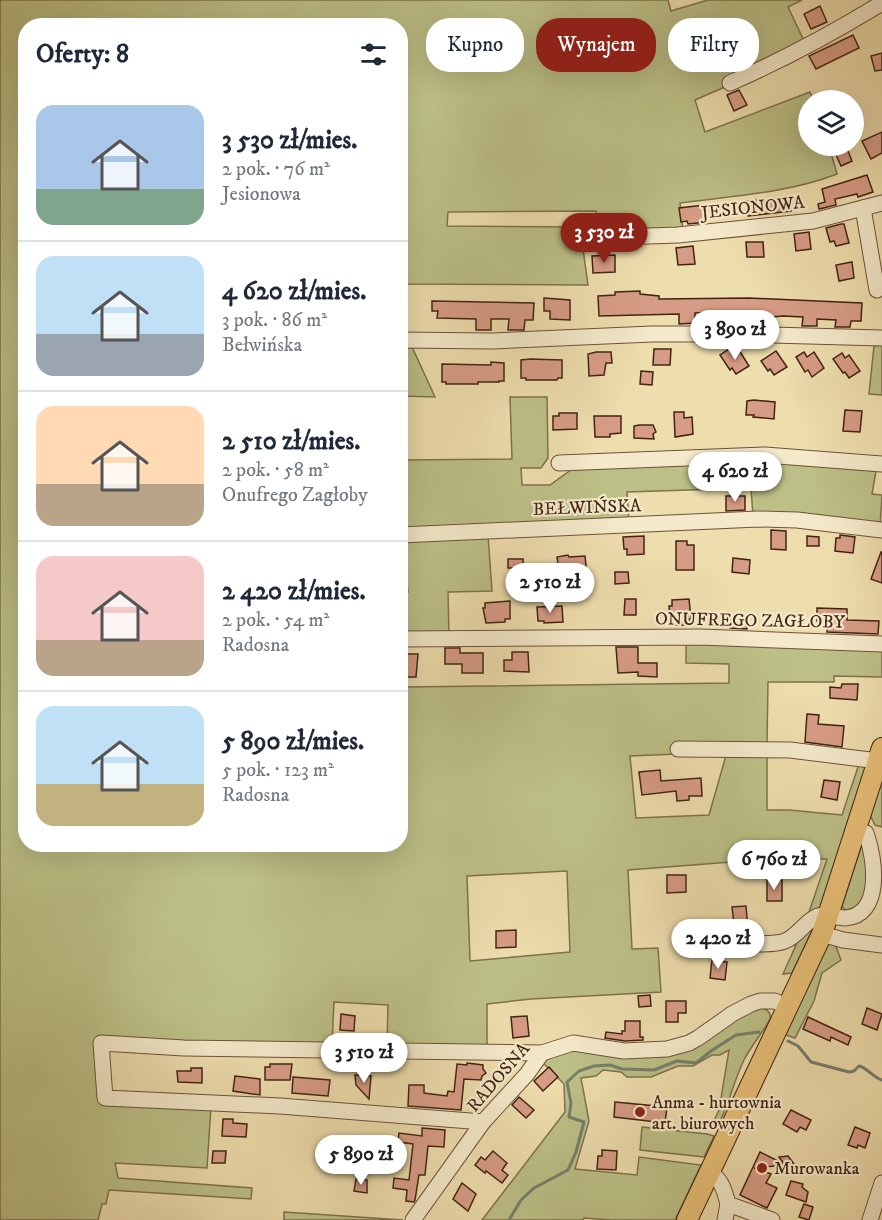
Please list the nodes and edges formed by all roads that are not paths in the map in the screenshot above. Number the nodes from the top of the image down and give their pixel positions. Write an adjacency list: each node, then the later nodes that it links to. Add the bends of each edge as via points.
1 (882, 3): 2 (street, via 810,45)
2 (730, 83)
3 (882, 202): 4 (street, JESIONOWA)
4 (863, 208): 5 (street, JESIONOWA, via 813,221 678,235); 6 (street)
5 (590, 238)
6 (877, 290)
7 (882, 338): 8 (street, via 652,334 492,341)
8 (408, 340)
9 (559, 463): 10 (street, via 765,455)
10 (882, 464)
11 (882, 530): 12 (street, BEŁWIŃSKA, via 758,519)
12 (408, 535)
13 (408, 639): 14 (street, ONUFREGO ZAGŁOBY, via 700,637)
14 (882, 644)
15 (678, 749): 16 (street)
16 (880, 754): 17 (main road)
17 (868, 831): 18 (main road); 18 (street, via 879,878 877,896 868,909 857,915)
18 (825, 924): 19 (street, via 815,918 793,937 777,943); 20 (street, via 843,940); 21 (main road)
19 (712, 943)
20 (882, 945)
21 (787, 1007): 22 (street, RADOSNA, via 775,1001 751,1004 688,1044 667,1049 624,1051 573,1043); 24 (main road)
22 (542, 1053): 23 (street, RADOSNA); 23 (street, via 184,1048 101,1043 105,1098 280,1106)
23 (483, 1122): 27 (street, RADOSNA)
24 (709, 1172): 26 (street, via 723,1184); 28 (main road)
25 (882, 1183): 31 (street)
26 (728, 1204): 29 (street); 30 (street)
27 (413, 1220)
28 (687, 1220)
29 (725, 1220)
30 (772, 1220)
31 (870, 1220)

